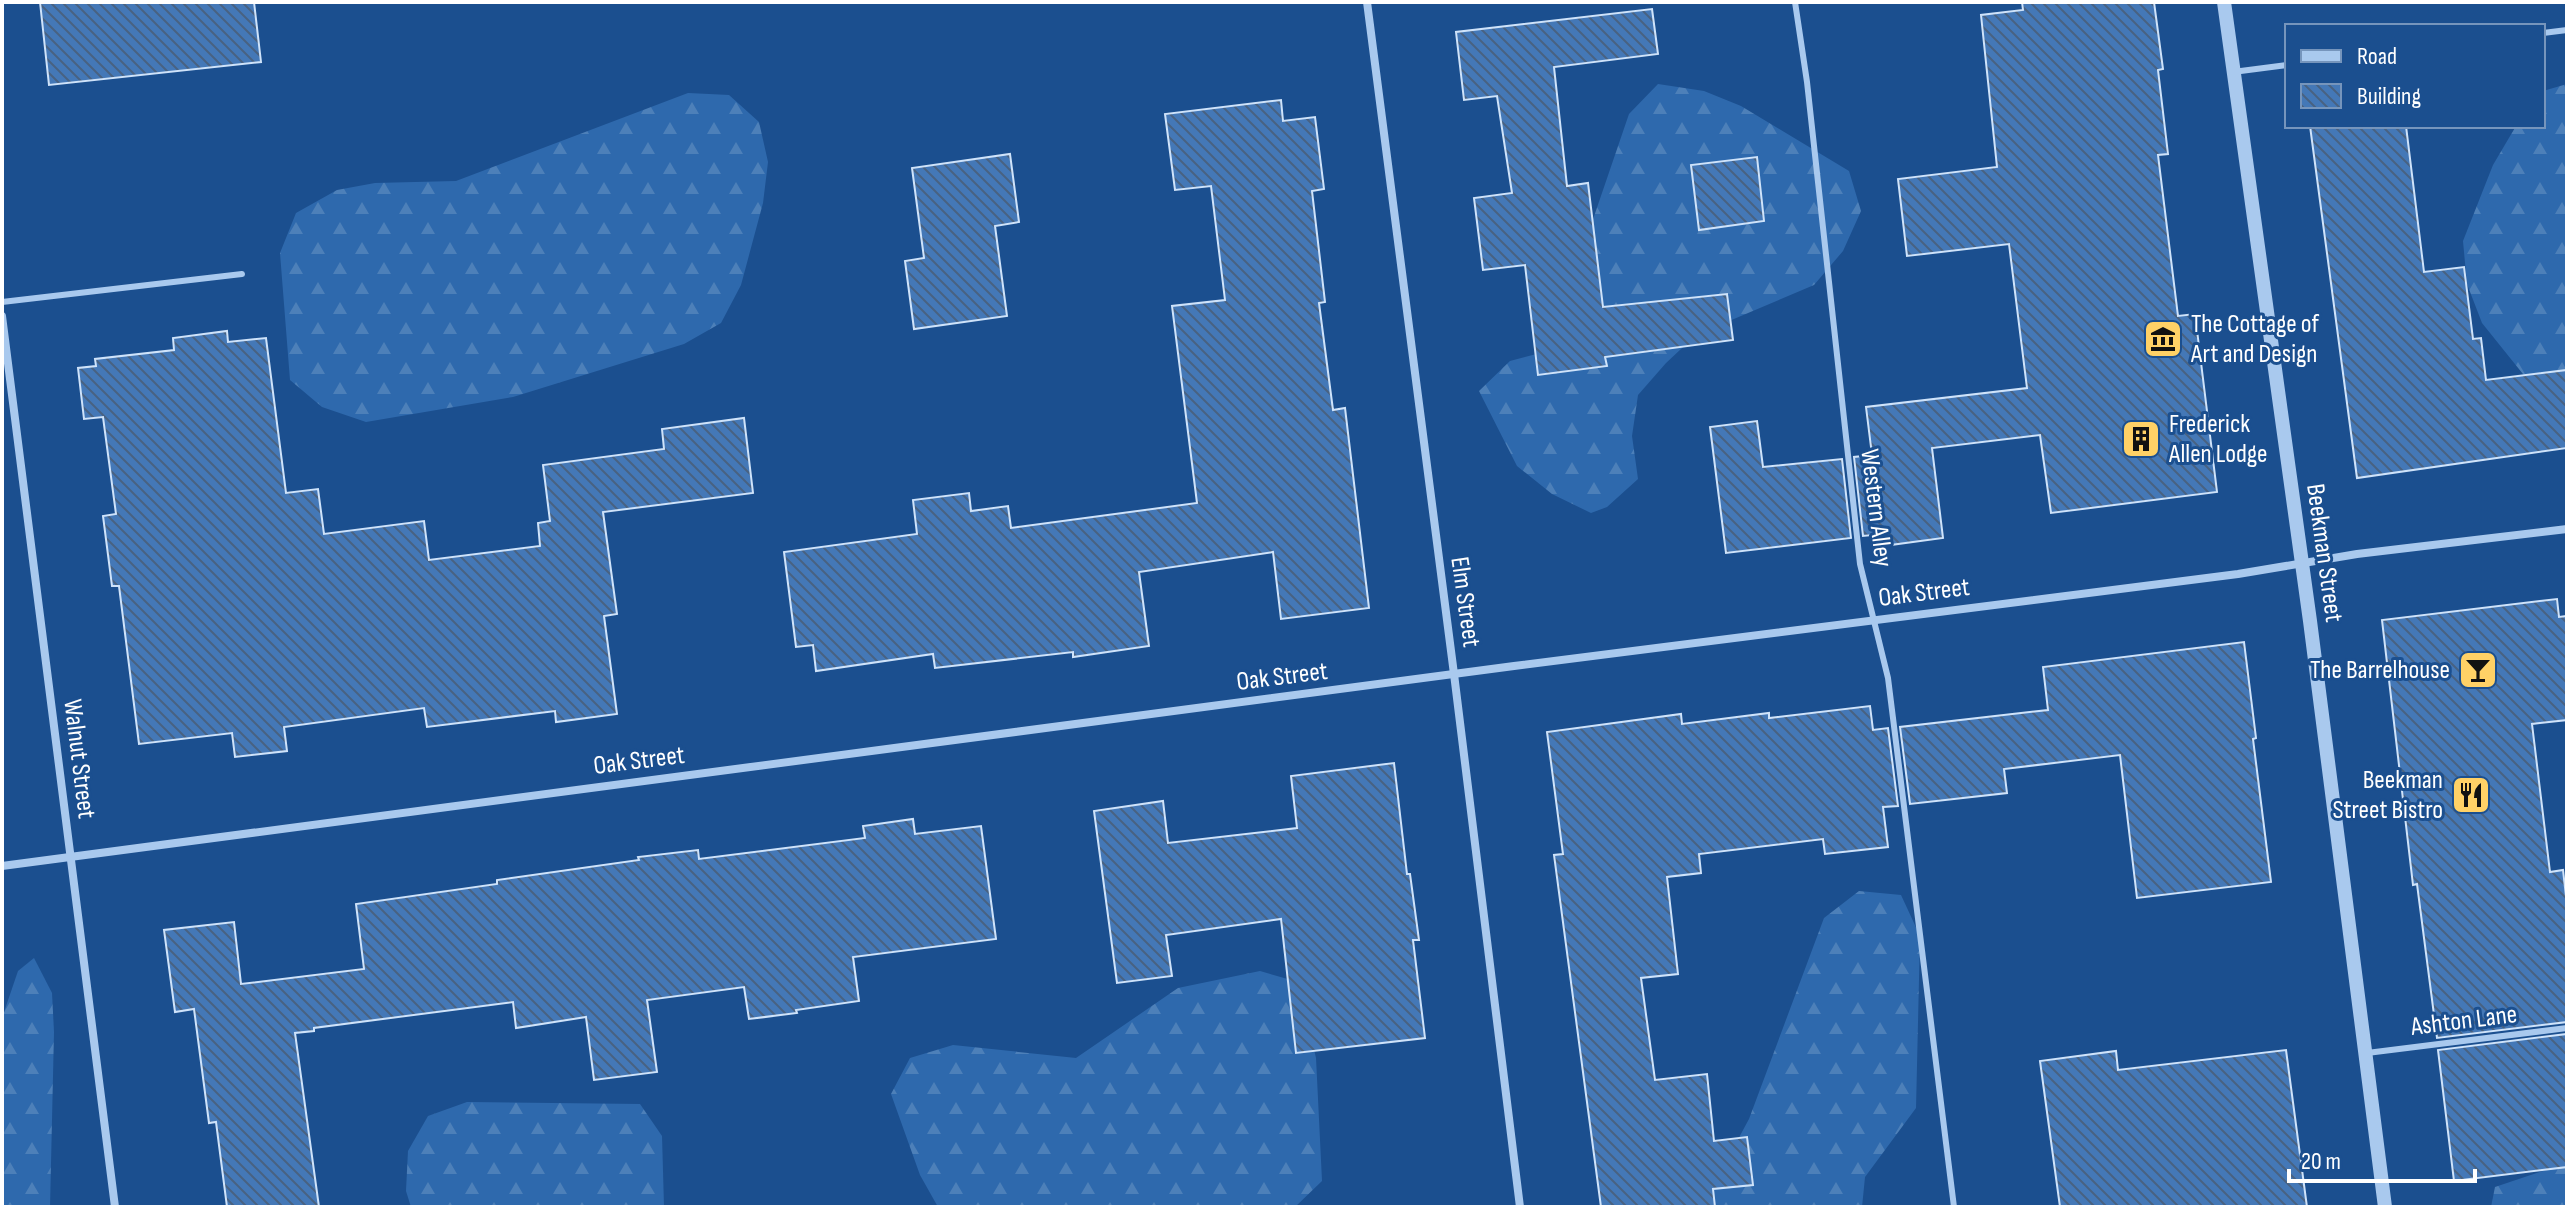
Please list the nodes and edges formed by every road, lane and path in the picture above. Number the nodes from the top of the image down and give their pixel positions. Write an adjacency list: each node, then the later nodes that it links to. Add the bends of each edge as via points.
1 (1367, 2): 15 (street, Elm Street)
2 (1795, 2): 14 (lane, Western Alley, via 1860,564)
3 (2224, 2): 7 (street, Beekman Street)
4 (2567, 30): 5 (lane)
5 (2545, 33)
6 (2285, 65): 7 (lane)
7 (2233, 72): 13 (street, Beekman Street)
8 (242, 274): 9 (lane)
9 (2, 302)
10 (2, 316): 11 (street, Walnut Street)
11 (5, 363): 16 (street, Walnut Street)
12 (2567, 529): 13 (street, Oak Street)
13 (2301, 564): 14 (street, Oak Street); 19 (street, Beekman Street)
14 (1874, 619): 15 (street, Oak Street); 22 (lane, Western Alley, via 1888,678)
15 (1454, 674): 16 (street, Oak Street); 21 (street, Elm Street)
16 (72, 856): 17 (street, Oak Street); 20 (street, Walnut Street)
17 (2, 866)
18 (2567, 1028): 19 (lane, Ashton Lane)
19 (2367, 1053): 23 (street, Beekman Street)
20 (115, 1207)
21 (1520, 1207)
22 (1954, 1207)
23 (2385, 1207)

